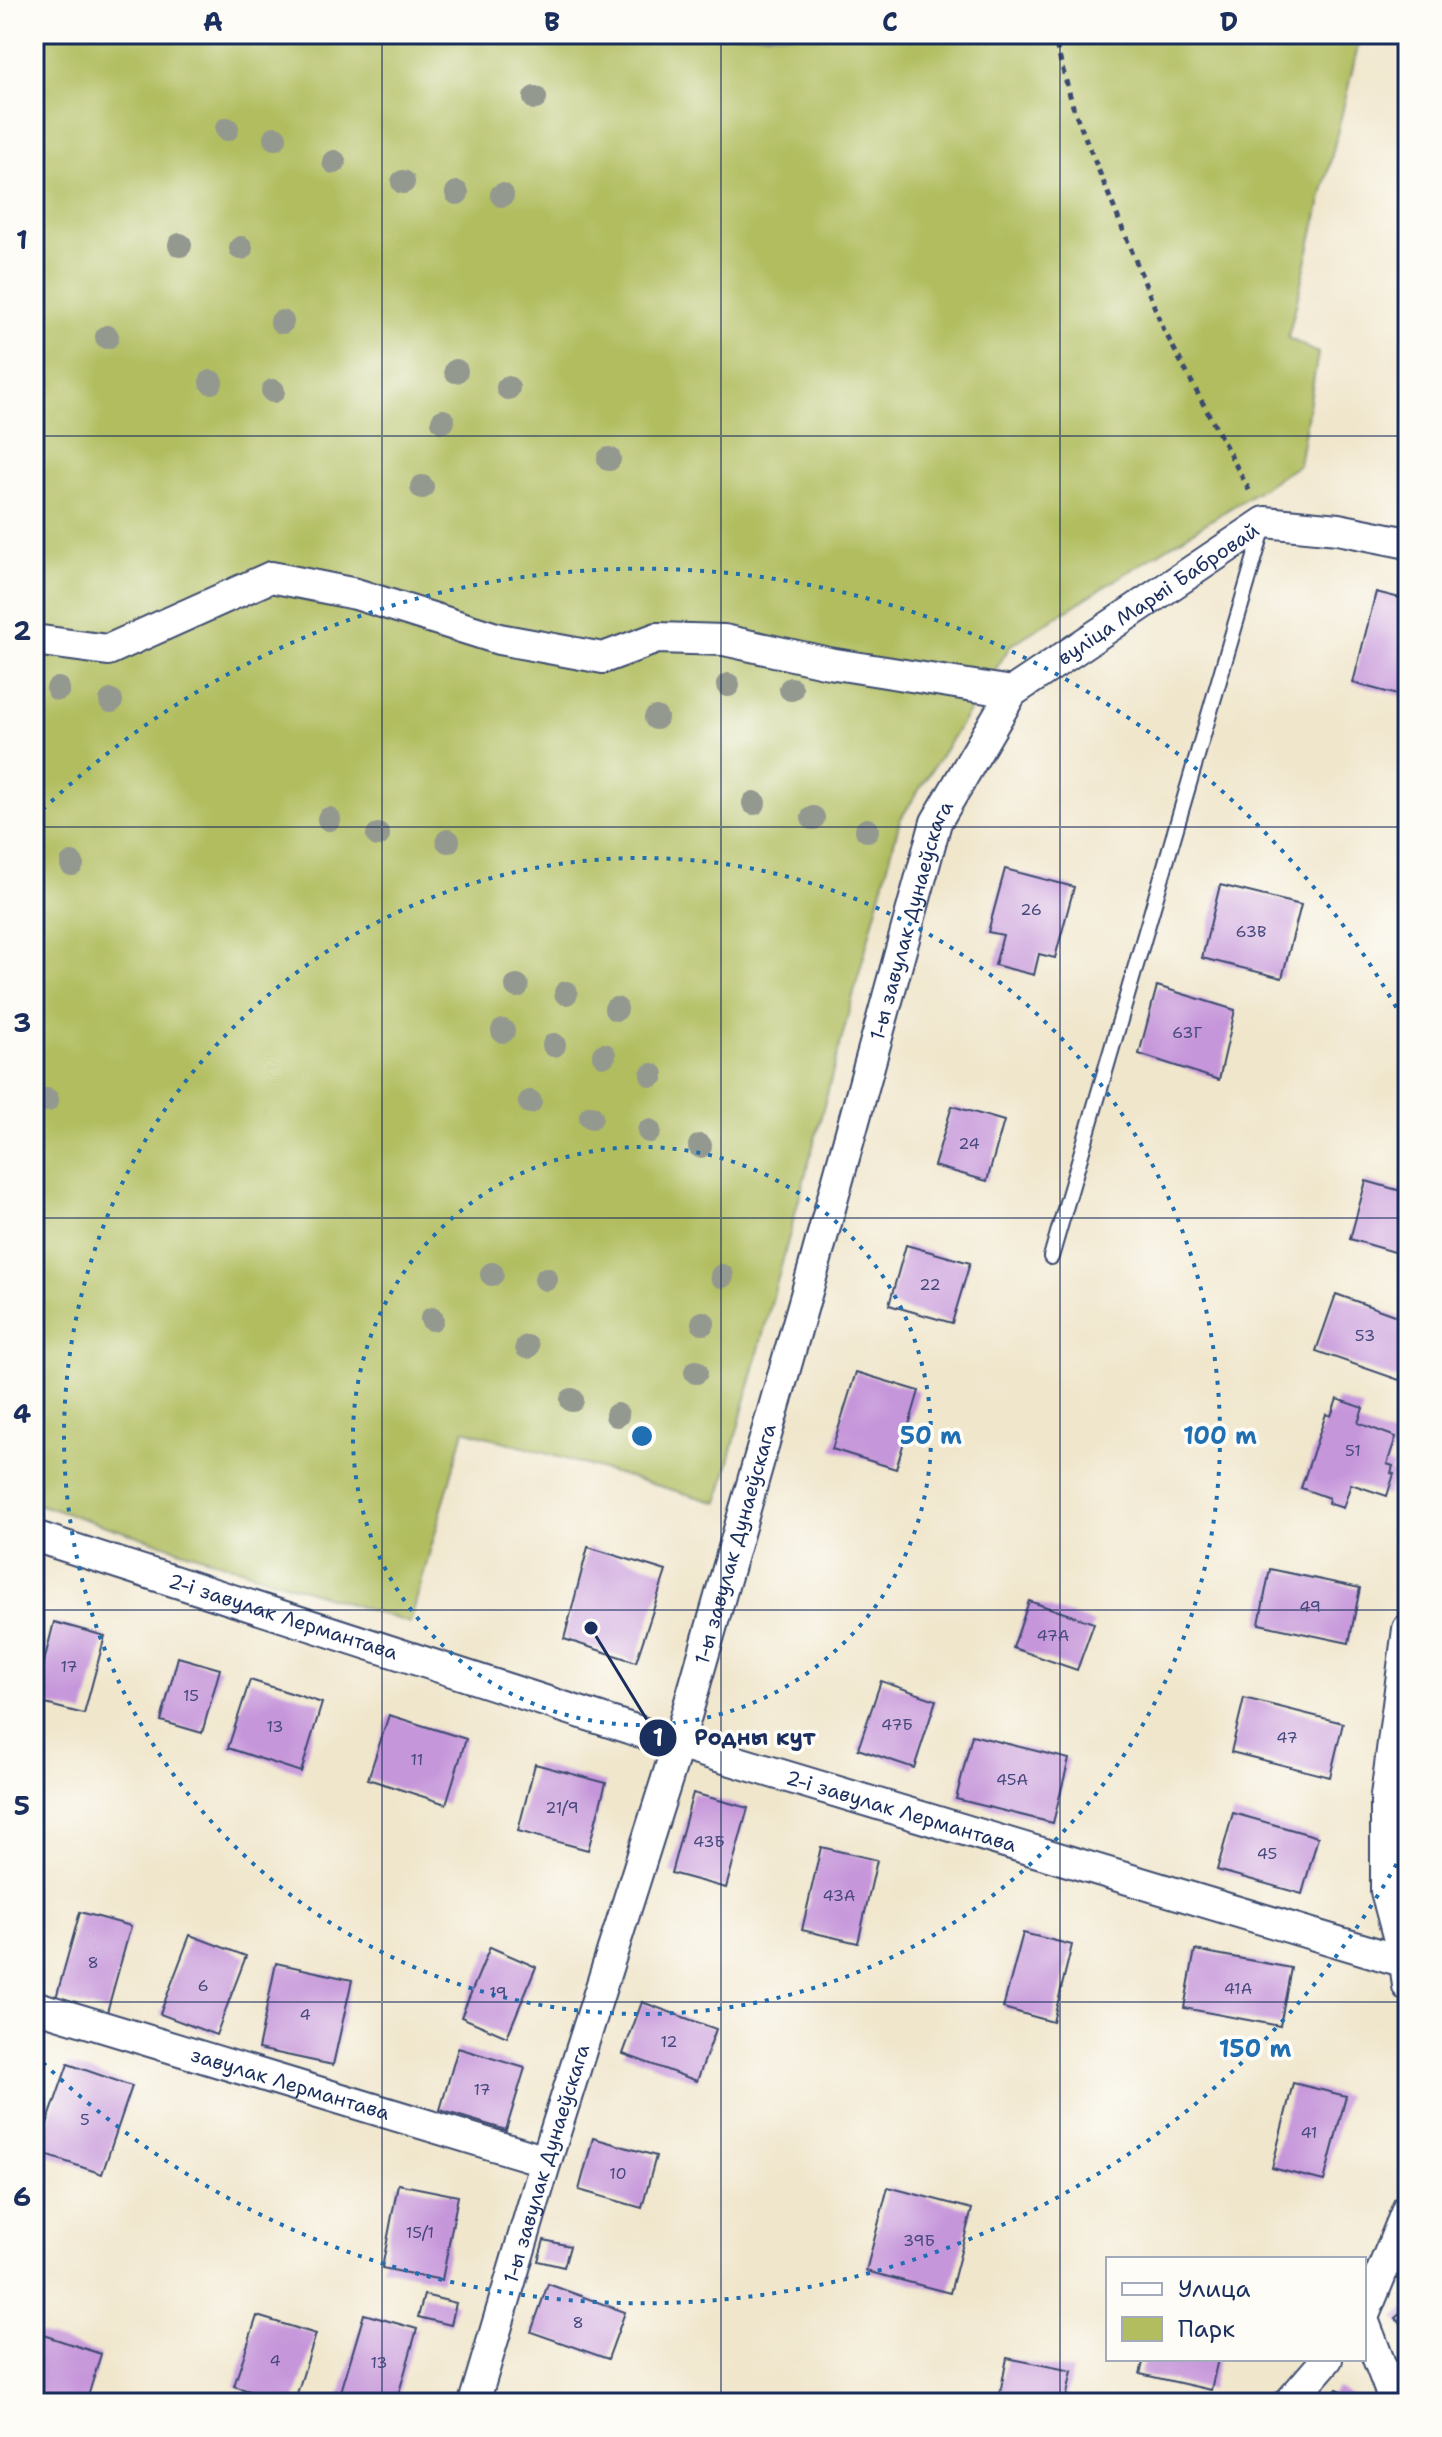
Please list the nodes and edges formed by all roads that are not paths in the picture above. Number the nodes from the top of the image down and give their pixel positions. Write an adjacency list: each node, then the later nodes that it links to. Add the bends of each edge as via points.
1 (1265, 522): 2 (street, вуліца Марыі Бабровай); 4 (street, вуліца Марыі Бабровай); 5 (lane)
2 (1408, 543)
3 (34, 640): 4 (street, via 108,650 271,577 356,594 499,639 603,658 657,638 724,640)
4 (1012, 692): 8 (street, 1-ы завулак Дунаеўскага, via 936,822)
5 (1051, 1257)
6 (34, 1536): 8 (street, 2-і завулак Лермантава)
7 (1408, 1629): 9 (street, via 1386,1796 1386,1891)
8 (678, 1744): 9 (street, 2-і завулак Лермантава); 11 (street, 1-ы завулак Дунаеўскага)
9 (1407, 1974)
10 (34, 2006): 11 (street, завулак Лермантава)
11 (546, 2161): 16 (street, 1-ы завулак Дунаеўскага)
12 (1408, 2208): 13 (street)
13 (1366, 2310)
14 (1366, 2327): 18 (street)
15 (1325, 2361): 17 (street)
16 (474, 2403)
17 (1289, 2403)
18 (1395, 2403)

